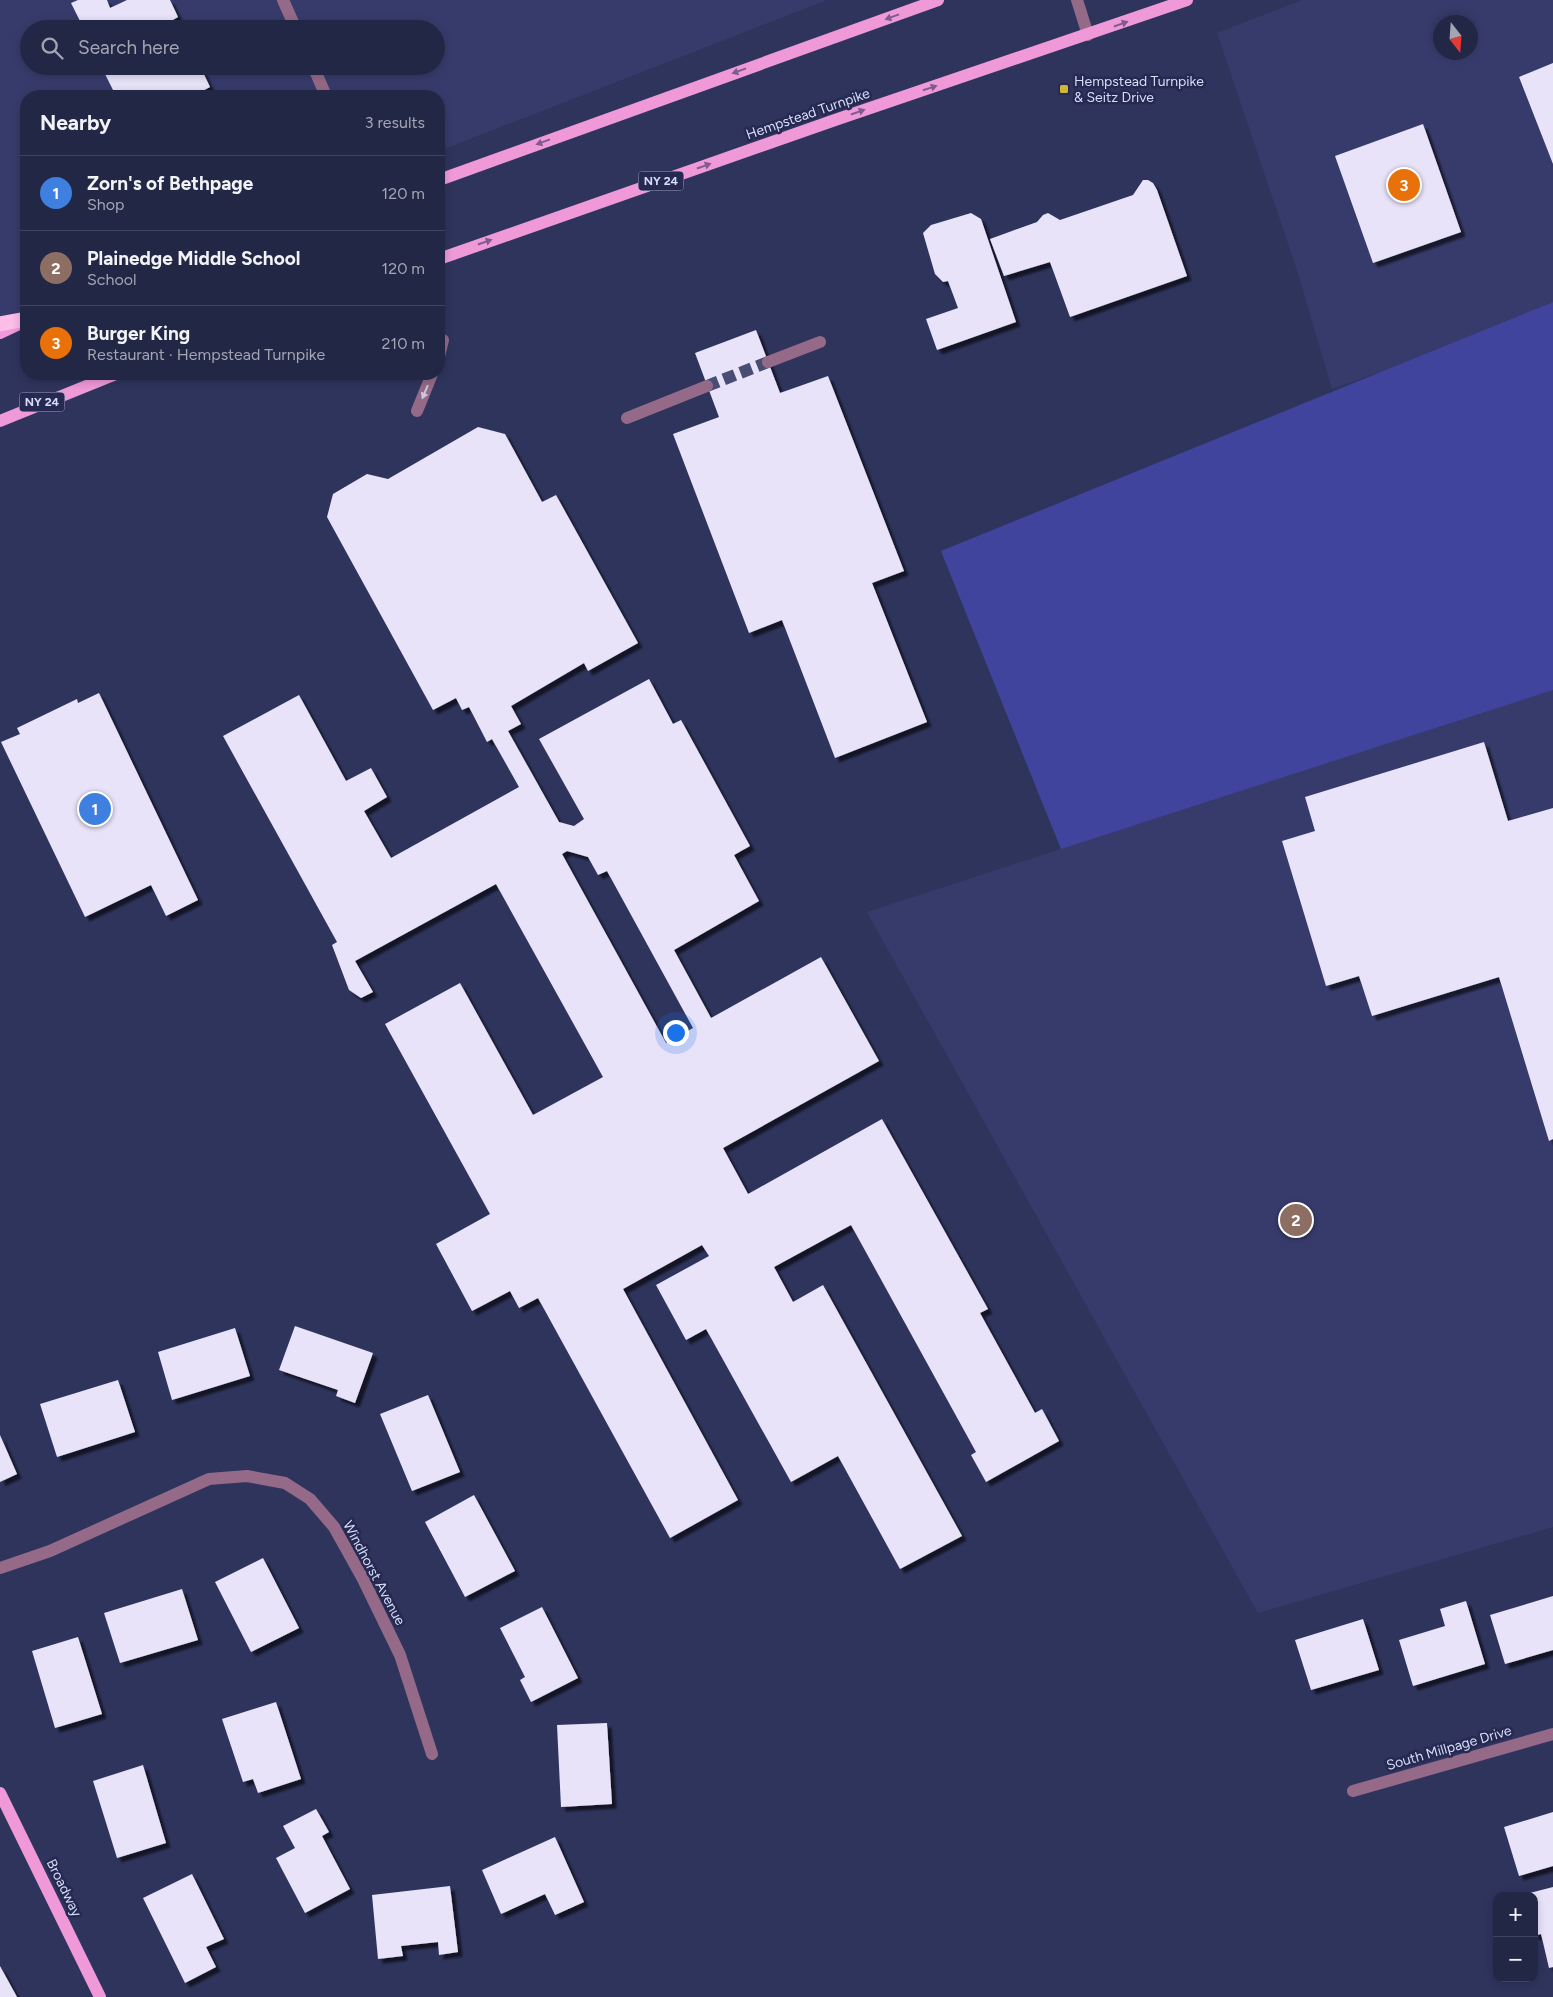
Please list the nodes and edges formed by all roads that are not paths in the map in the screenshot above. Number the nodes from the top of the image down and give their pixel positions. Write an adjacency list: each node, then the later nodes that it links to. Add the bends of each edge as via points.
1 (283, 0): 5 (street)
2 (938, 0): 9 (main road, one-way to 9)
3 (1077, 0): 6 (street)
4 (1187, 0): 6 (main road, Hempstead Turnpike / NY 24, one-way to 4)
5 (292, 20)
6 (1088, 35): 10 (main road, Hempstead Turnpike / NY 24, one-way to 6)
7 (317, 75): 8 (street)
8 (323, 90)
9 (445, 178)
10 (445, 256)
11 (20, 321): 13 (highway)
12 (20, 323): 14 (main road)
13 (0, 324)
14 (0, 333)
15 (820, 342): 16 (street)
16 (768, 362)
17 (101, 380): 22 (main road, NY 24)
18 (430, 380): 20 (street, one-way to 20)
19 (707, 386): 21 (street)
20 (417, 411)
21 (627, 418)
22 (0, 421)
23 (0, 1568): 25 (street, Windhorst Avenue, via 50,1552 209,1479 248,1476 285,1483 310,1499 334,1527 363,1579 400,1655)
24 (1553, 1734): 26 (street, South Millpage Drive)
25 (432, 1754)
26 (1353, 1791)
27 (0, 1793): 28 (main road, Broadway)
28 (100, 1997)

